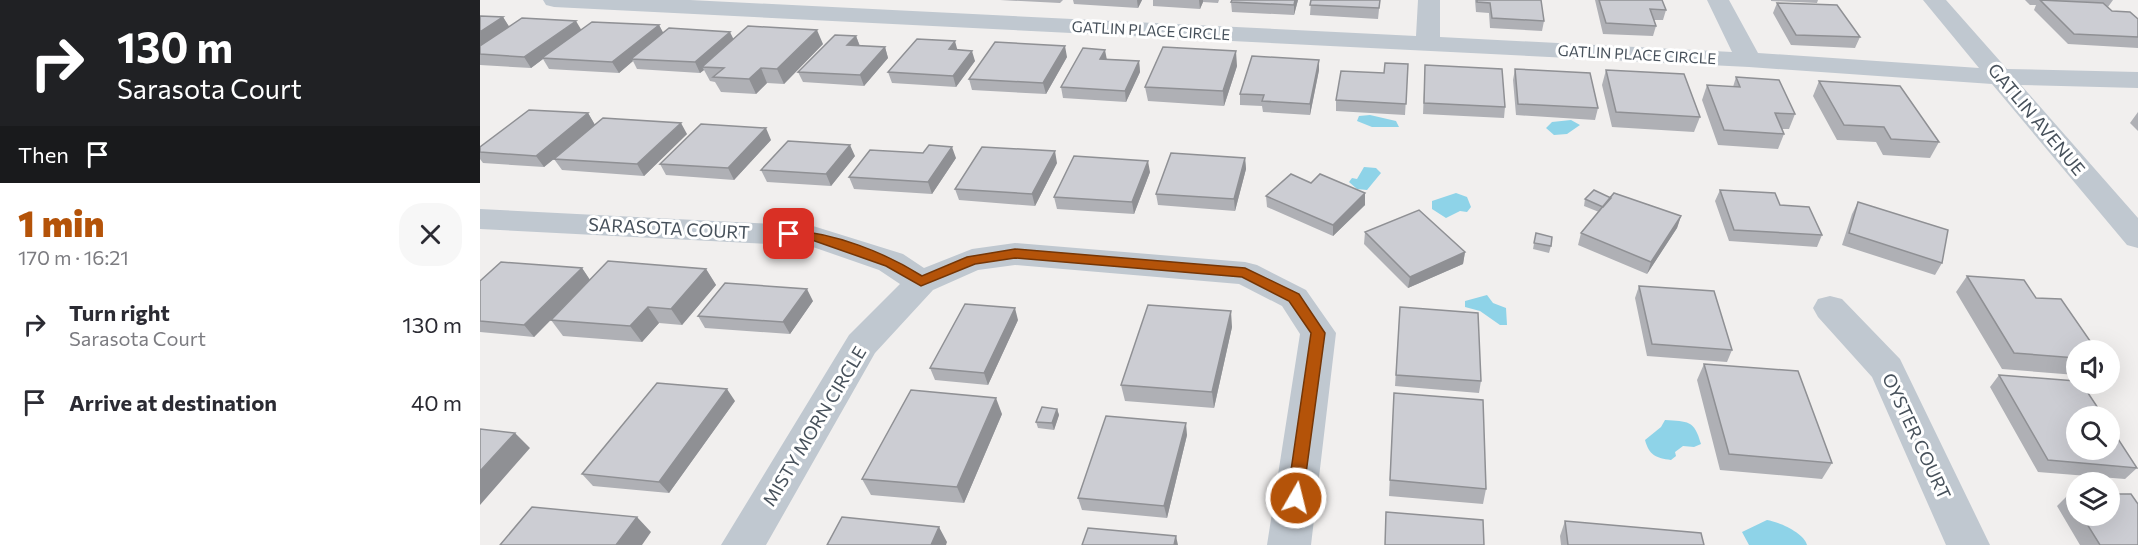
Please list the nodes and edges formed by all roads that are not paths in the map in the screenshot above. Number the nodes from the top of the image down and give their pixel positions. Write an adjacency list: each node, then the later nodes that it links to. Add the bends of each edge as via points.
1 (554, 0): 5 (street, GATLIN PLACE CIRCLE)
2 (1429, 0): 5 (street)
3 (1718, 0): 6 (street, GATLIN PLACE CIRCLE)
4 (1934, 0): 7 (street, GATLIN AVENUE)
5 (1428, 45): 6 (street, GATLIN PLACE CIRCLE)
6 (1749, 60): 7 (street, GATLIN PLACE CIRCLE)
7 (2001, 77): 8 (street, GATLIN PLACE CIRCLE); 10 (street, GATLIN AVENUE)
8 (2138, 80)
9 (480, 219): 11 (street, SARASOTA COURT, via 813,236 891,262)
10 (2138, 238)
11 (921, 282): 13 (street, MISTY MORN CIRCLE, via 862,344); 14 (street, MISTY MORN CIRCLE, via 972,260 1015,254 1245,273 1294,298 1318,333)
12 (1830, 308): 15 (street, OYSTER COURT, via 1887,369)
13 (743, 545)
14 (1289, 545)
15 (1968, 545)

